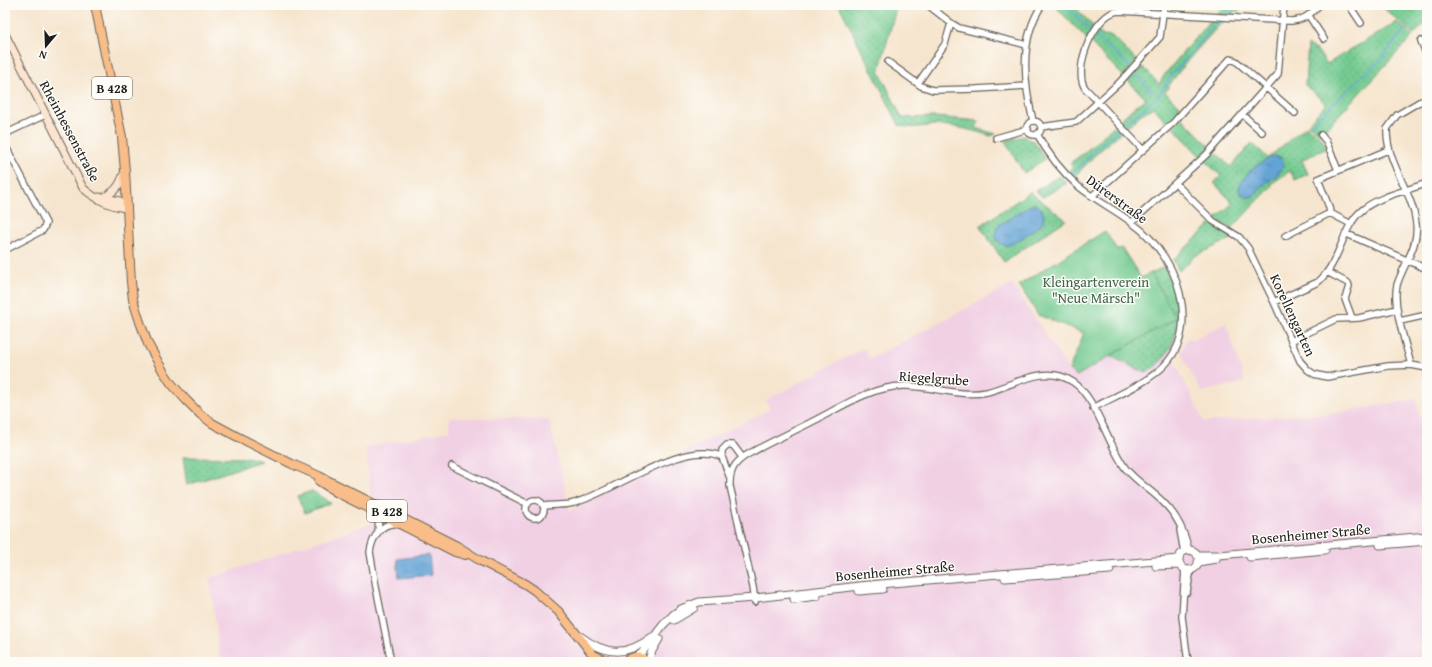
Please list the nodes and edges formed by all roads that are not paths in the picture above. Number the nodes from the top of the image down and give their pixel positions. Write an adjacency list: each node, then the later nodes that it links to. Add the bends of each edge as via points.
1 (95, 5): 39 (main road, B 428, via 122,137)
2 (928, 5): 11 (street)
3 (1164, 5): 8 (street)
4 (1284, 5): 10 (street)
5 (1319, 5): 9 (street)
6 (1349, 5): 12 (street)
7 (1040, 6): 16 (street)
8 (1164, 14): 10 (street); 23 (street, via 1162,33 1157,41); 23 (street, via 1114,11 1101,22 1087,45 1080,74 1082,85)
9 (1309, 16): 10 (street, via 1298,20); 14 (street)
10 (1283, 20): 21 (street, via 1278,74)
11 (951, 23): 16 (street, via 959,28); 19 (street, via 945,44)
12 (1361, 23)
13 (5, 34): 26 (main road, Rheinhessenstraße)
14 (1324, 39)
15 (1421, 41): 17 (street)
16 (1027, 45): 20 (street)
17 (1427, 56)
18 (888, 62): 19 (street)
19 (918, 83): 20 (street, via 933,90)
20 (1026, 86): 27 (street)
21 (1267, 87): 24 (street); 25 (street); 36 (street, via 1236,60 1230,59 1173,123)
22 (1427, 100): 37 (street, via 1419,102 1394,120 1387,129)
23 (1098, 103): 28 (street, via 1076,122); 36 (street)
24 (1296, 113)
25 (1242, 114): 30 (street); 40 (street, via 1206,155)
26 (45, 115): 31 (street); 43 (main road, Rheinhessenstraße, via 79,182)
27 (1033, 121): 28 (street); 29 (street, via 1028,125)
28 (1041, 127): 32 (street)
29 (1028, 129): 32 (street, via 1031,134); 34 (street)
30 (1262, 132)
31 (5, 134)
32 (1037, 134): 44 (street, Dürerstraße, via 1059,167)
33 (1321, 135): 38 (street)
34 (996, 138)
35 (5, 145): 52 (street, via 46,224 43,230)
36 (1144, 150): 44 (street)
37 (1388, 150): 38 (street); 42 (street)
38 (1338, 170): 47 (street, via 1318,179)
39 (125, 171): 45 (main road, via 119,187); 46 (main road, B 428)
40 (1175, 183): 48 (street); 56 (street, Korellengarten, via 1213,221 1243,241)
41 (1427, 183): 42 (street)
42 (1405, 191): 49 (street, via 1368,205); 53 (street, via 1414,214 1417,231)
43 (92, 196): 45 (main road); 46 (main road, via 111,205)
44 (1092, 196): 48 (street, Dürerstraße)
45 (104, 197): 46 (main road, via 120,202)
46 (127, 208): 67 (main road, B 428, via 130,274 134,300 148,344 163,371 186,400 206,419)
47 (1330, 213): 49 (street); 51 (street)
48 (1132, 222): 64 (street, Dürerstraße, via 1159,249 1174,272 1183,307 1181,336 1167,364 1139,384)
49 (1351, 224): 50 (street)
50 (1347, 234): 53 (street); 55 (street)
51 (1285, 236)
52 (5, 250)
53 (1407, 261): 54 (street); 57 (street, via 1398,284)
54 (1427, 269)
55 (1327, 272): 56 (street, via 1318,282); 59 (street, via 1348,283 1345,299)
56 (1274, 302): 61 (street, Korellengarten)
57 (1397, 309): 59 (street); 60 (street)
58 (1427, 315): 60 (street)
59 (1352, 318): 61 (street, via 1336,319)
60 (1400, 321): 62 (street)
61 (1291, 341): 62 (street, Korellengarten, via 1302,364 1321,376)
62 (1411, 365): 63 (street, Korellengarten)
63 (1427, 368)
64 (1093, 408): 66 (street, Riegelgrube, via 1079,386 1057,375 1043,374 987,392 966,394 904,386 887,387 848,403); 77 (street, Riegelgrube, via 1126,468 1173,513 1186,537)
65 (722, 457): 66 (street, via 722,450 727,445 733,445); 69 (street); 71 (street, via 702,453 670,460 572,504)
66 (742, 457): 69 (street, via 737,461)
67 (292, 464): 72 (main road, B 428, via 336,492); 79 (main road, B 428, via 457,546)
68 (452, 466): 70 (street)
69 (730, 478): 81 (street)
70 (528, 504): 71 (street, via 536,500); 71 (street, via 527,513 533,518 540,516)
71 (543, 506)
72 (370, 509): 73 (main road, B 428); 74 (street, via 378,518)
73 (402, 525): 74 (street, via 386,524); 79 (main road, B 428, via 455,552)
74 (377, 534): 86 (street, via 371,547 371,560)
75 (1427, 536): 78 (street, Bosenheimer Straße)
76 (1427, 541): 78 (street, Bosenheimer Straße)
77 (1187, 551): 78 (street, via 1195,553); 80 (street)
78 (1198, 559): 80 (street, via 1196,567)
79 (481, 561): 82 (main road, B 428, via 534,590 558,612)
80 (1184, 566): 81 (street, Bosenheimer Straße, via 870,585); 90 (street, via 1184,635)
81 (755, 600): 83 (street, Bosenheimer Straße, via 691,604 681,608); 89 (street, Bosenheimer Straße, via 697,606 688,610 665,630)
82 (574, 632): 83 (street, via 599,647 621,651 636,647); 85 (main road, B 428)
83 (658, 632): 84 (street, Bosenheimer Straße, via 642,654)
84 (636, 656): 88 (main road); 89 (main road)
85 (597, 659): 87 (main road, B 428)
86 (392, 662)
87 (612, 662)
88 (626, 662)
89 (647, 662)
90 (1188, 662)

